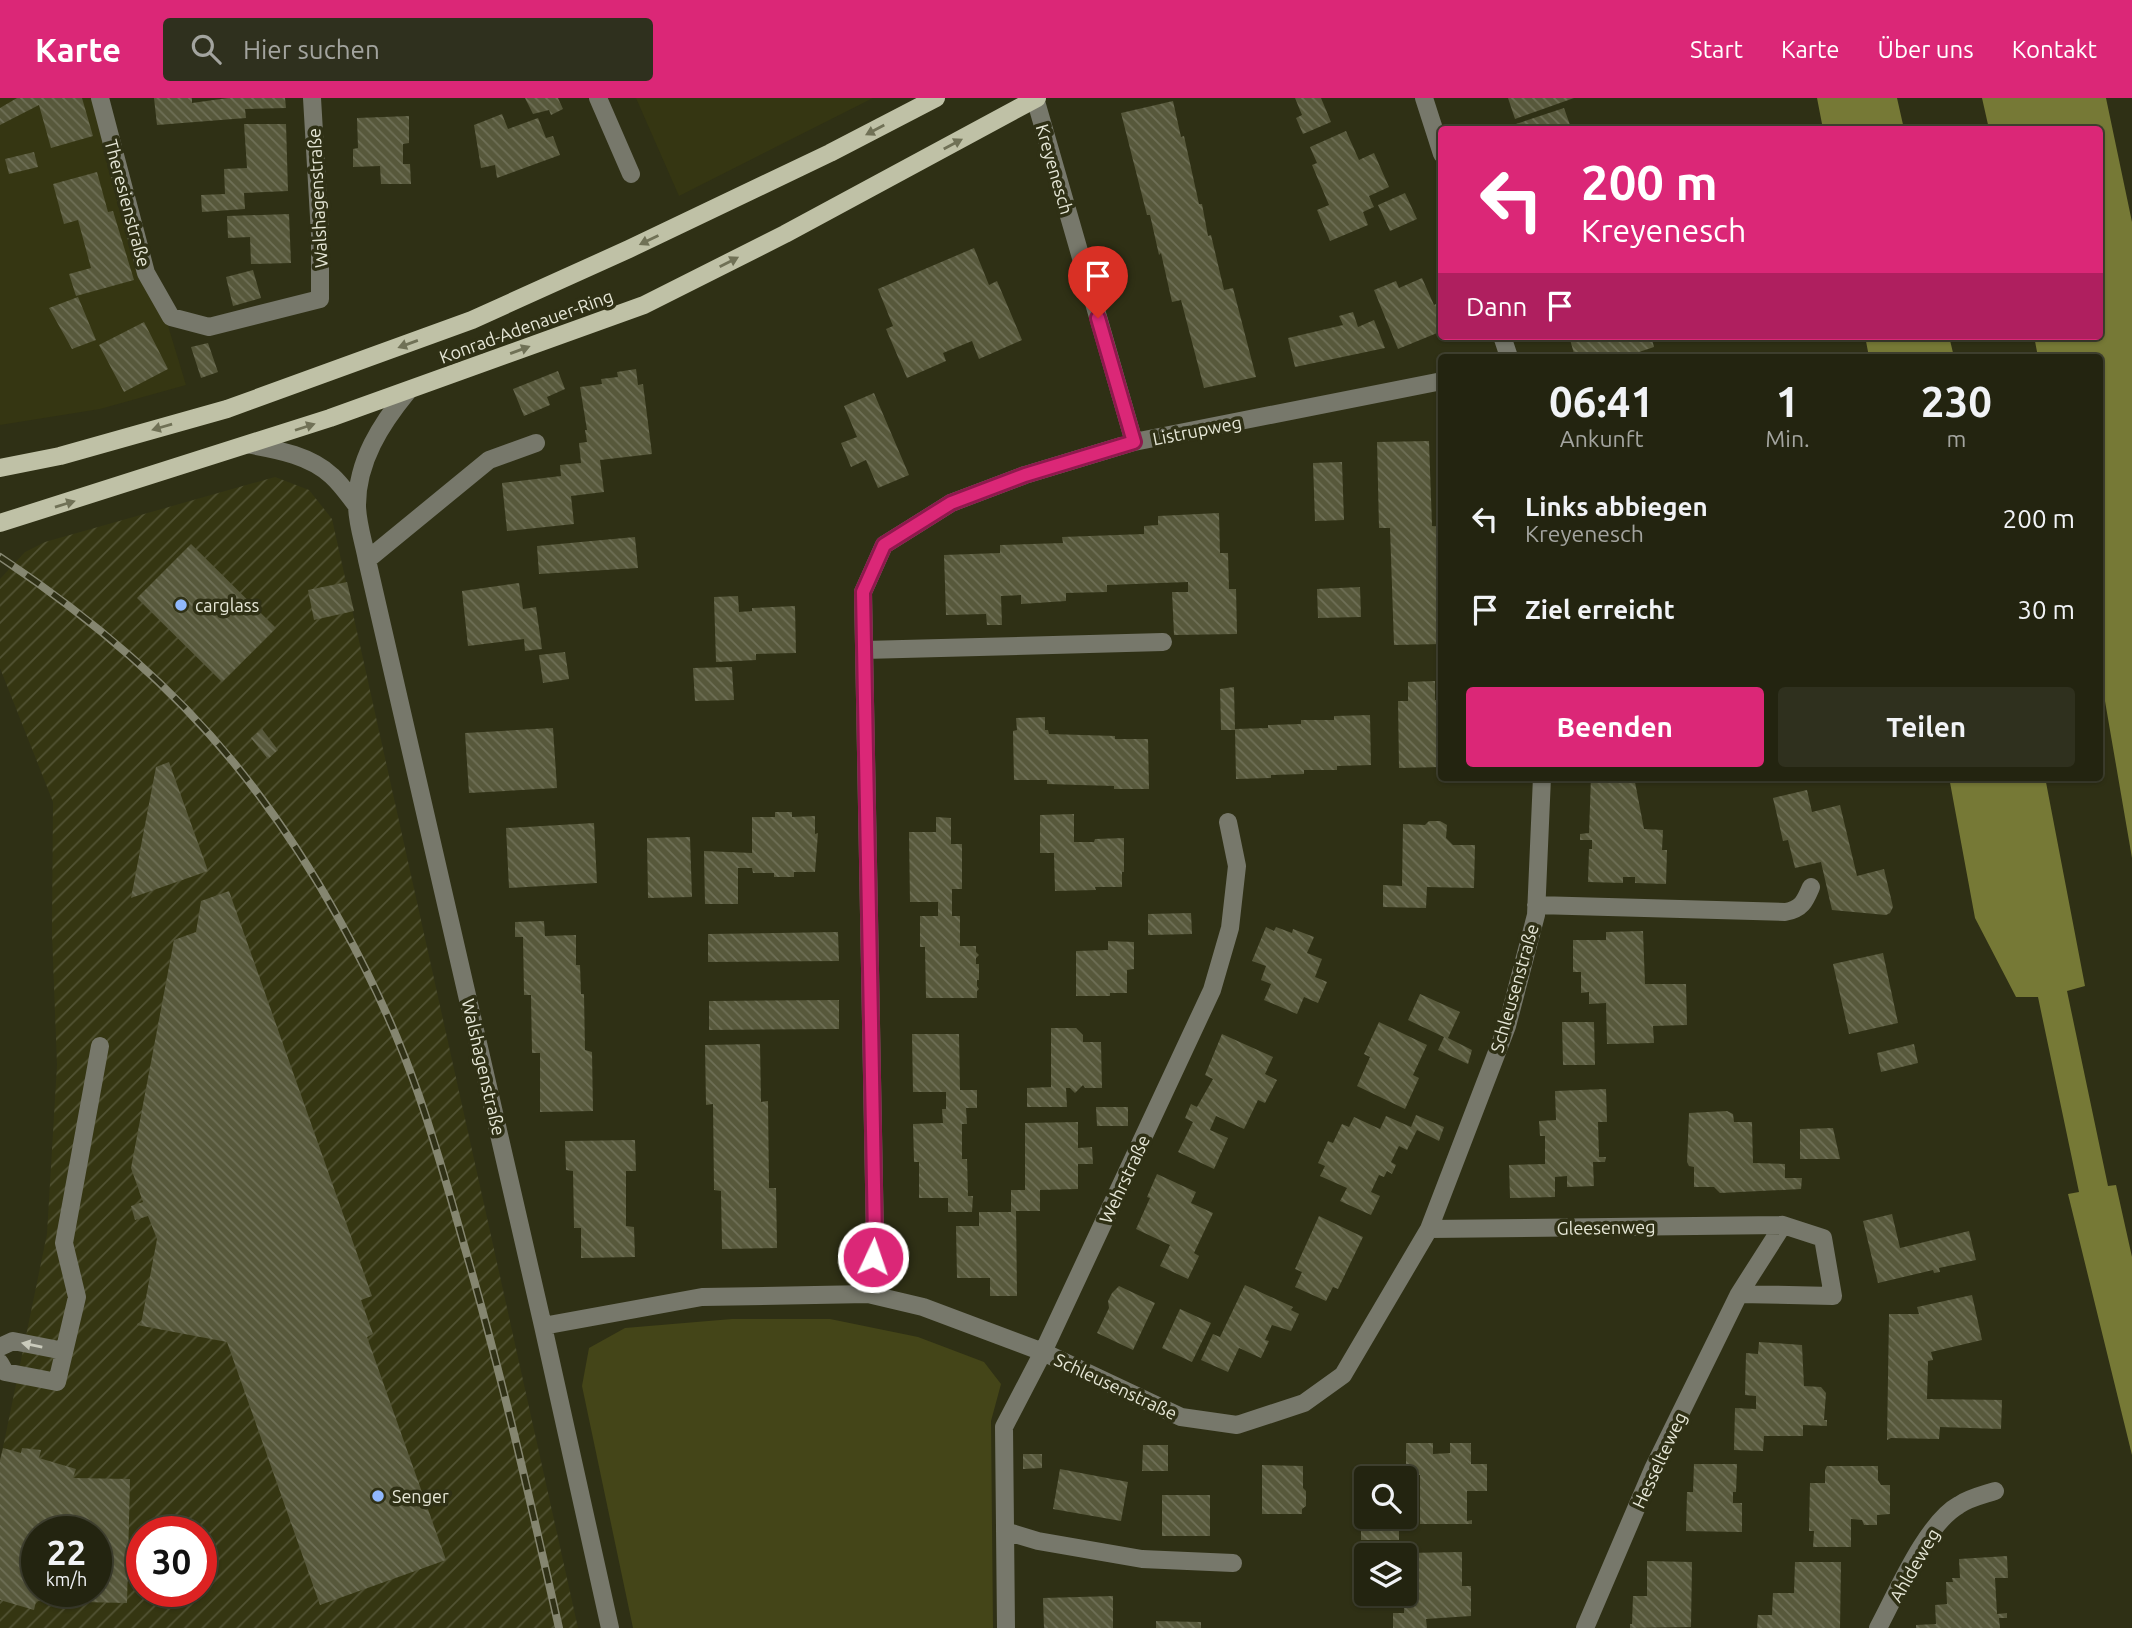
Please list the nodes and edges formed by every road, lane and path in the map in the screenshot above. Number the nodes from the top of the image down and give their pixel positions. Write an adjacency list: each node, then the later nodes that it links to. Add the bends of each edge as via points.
1 (100, 98): 9 (street, Theresienstraße, via 146,273 171,317 209,327)
2 (312, 98): 9 (street, Walshagenstraße)
3 (598, 98): 8 (street)
4 (936, 98): 15 (main road, Konrad-Adenauer-Ring, one-way to 15, via 629,250 472,320 227,409)
5 (1036, 98): 11 (main road, Konrad-Adenauer-Ring, one-way to 5, via 644,305); 12 (street, Kreyenesch)
6 (1424, 98): 7 (street)
7 (1438, 142)
8 (631, 174)
9 (320, 299)
10 (1438, 382): 12 (street, Listrupweg)
11 (408, 391): 14 (main road, Konrad-Adenauer-Ring, one-way to 11); 16 (street, Walshagenstraße, via 374,439 363,466)
12 (1134, 442): 20 (street, Listrupweg, via 951,503 884,545 863,592)
13 (536, 443): 18 (street, via 489,460)
14 (251, 445): 16 (street, Walshagenstraße, via 309,461 332,475); 17 (main road, Konrad-Adenauer-Ring, one-way to 14)
15 (0, 468)
16 (357, 506): 18 (street, Walshagenstraße)
17 (0, 523)
18 (367, 560): 30 (street, Walshagenstraße)
19 (1163, 642): 20 (street)
20 (864, 650): 28 (street, Listrupweg, via 875,1238)
21 (1542, 781): 24 (street, Schleusenstraße)
22 (1228, 822): 33 (street, Wehrstraße, via 1237,866 1230,928 1212,990)
23 (1811, 887): 24 (street, via 1803,905 1785,912)
24 (1536, 905): 27 (street, Schleusenstraße, via 1507,1026)
25 (100, 1046): 32 (street, via 64,1243 77,1297)
26 (1783, 1225): 27 (street, Gleesenweg); 29 (street, Hesselteweg); 29 (street, via 1823,1237 1833,1296)
27 (1429, 1229): 33 (street, Schleusenstraße, via 1343,1374 1304,1403 1237,1425 1181,1417)
28 (868, 1294): 30 (street, Schleusenstraße, via 702,1297); 33 (street, Schleusenstraße, via 923,1307)
29 (1739, 1294): 40 (street, Hesselteweg, via 1653,1469)
30 (543, 1326): 38 (street, Walshagenstraße)
31 (0, 1347): 32 (street, one-way to 31, via 13,1341)
32 (64, 1351): 34 (street, via 57,1382 5,1372)
33 (1043, 1352): 36 (street, Wehrstraße, via 1004,1427)
34 (0, 1363)
35 (1994, 1491): 41 (street, Ahldeweg, via 1958,1505 1937,1525)
36 (1005, 1531): 37 (street, via 1142,1559); 39 (street, Wehrstraße)
37 (1233, 1563)
38 (610, 1628)
39 (1006, 1628)
40 (1585, 1628)
41 (1878, 1628)

